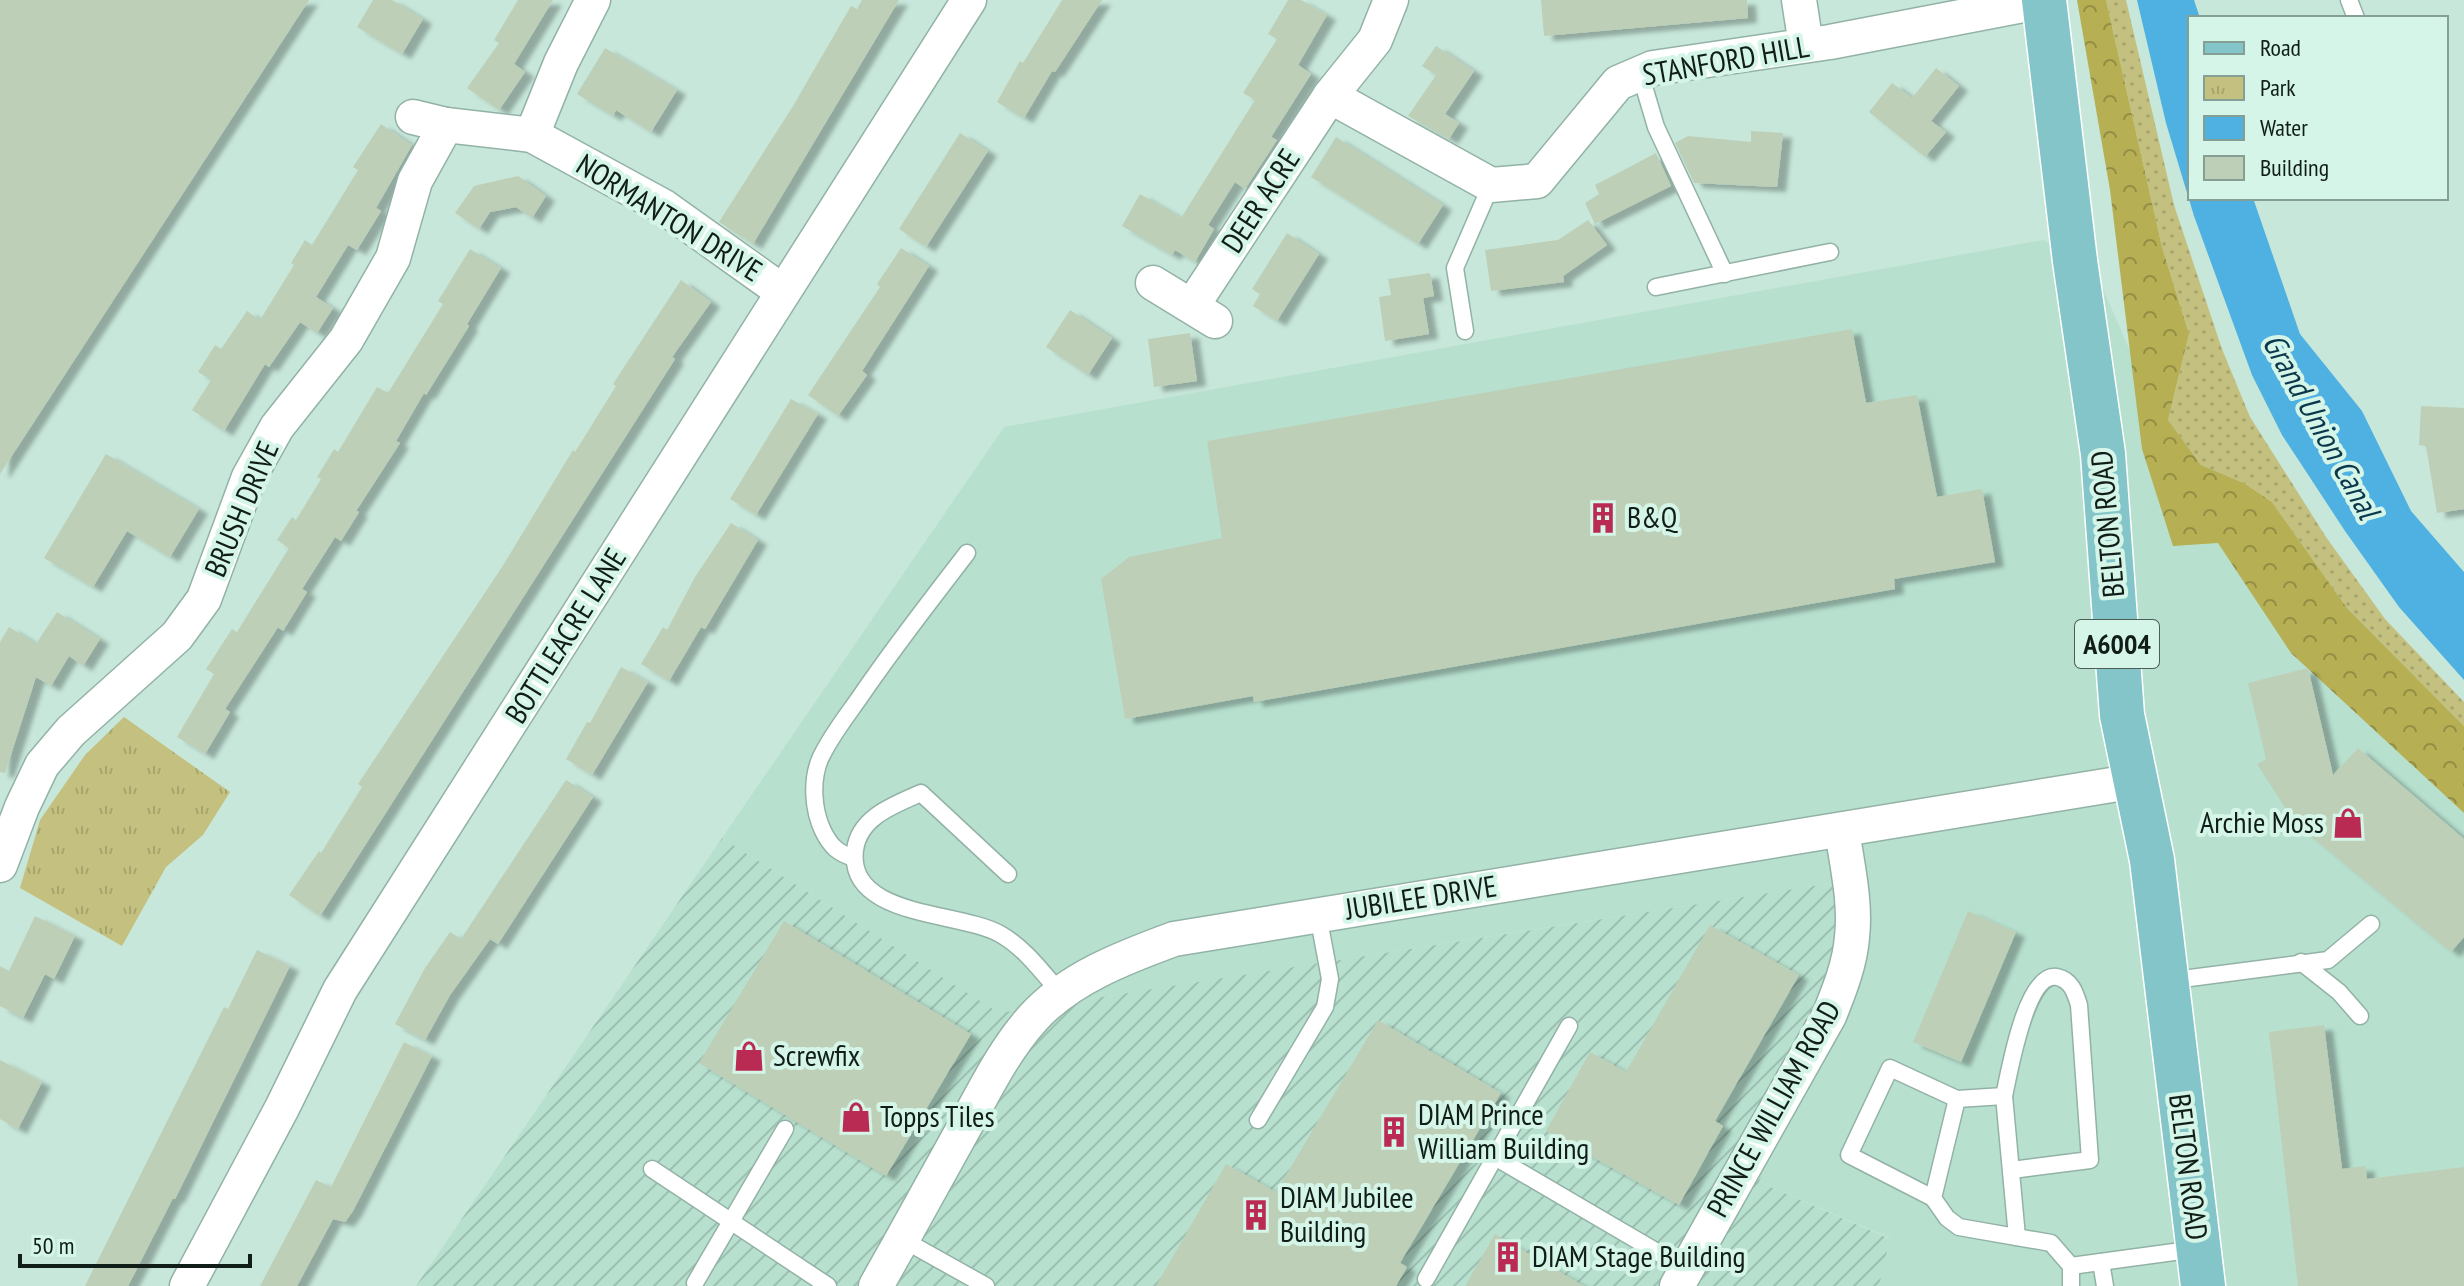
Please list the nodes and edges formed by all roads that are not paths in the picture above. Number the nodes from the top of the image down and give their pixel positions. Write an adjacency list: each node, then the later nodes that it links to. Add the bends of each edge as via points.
1 (593, 0): 10 (street)
2 (969, 0): 16 (street, BOTTLEACRE LANE)
3 (1799, 0): 6 (street)
4 (2044, 0): 6 (street, STANFORD HILL); 19 (main road, BELTON ROAD / A6004, via 2103,454 2122,715)
5 (1387, 2): 8 (street, DEER ACRE, via 1375,40)
6 (1806, 45): 7 (street, STANFORD HILL)
7 (1640, 73): 11 (street, STANFORD HILL, via 1618,83 1537,181); 13 (lane, via 1656,127)
8 (1330, 96): 11 (street); 14 (street, DEER ACRE, via 1204,314)
9 (430, 121): 10 (street, NORMANTON DRIVE); 22 (street, BRUSH DRIVE, via 393,258 346,340 277,427 249,477 204,599 177,636 71,731 42,765)
10 (532, 135): 16 (street, NORMANTON DRIVE, via 664,207)
11 (1491, 185): 17 (lane, via 1455,268)
12 (1830, 252): 13 (lane)
13 (1725, 274): 15 (lane)
14 (1153, 283)
15 (1656, 287)
16 (783, 292): 48 (street, BOTTLEACRE LANE, via 340,990)
17 (1465, 331)
18 (967, 553): 21 (lane, via 895,646 819,761 814,785 820,825 840,854)
19 (2136, 781): 20 (street, JUBILEE DRIVE); 27 (main road, BELTON ROAD / A6004, via 2152,860)
20 (1842, 830): 24 (street, JUBILEE DRIVE); 45 (street, PRINCE WILLIAM ROAD, via 1853,908 1839,992)
21 (854, 858): 23 (lane, via 857,837 873,818 921,793); 28 (lane, via 861,882 882,900 1001,935)
22 (0, 865)
23 (1008, 874)
24 (1318, 915): 28 (street, JUBILEE DRIVE, via 1174,939 1117,960); 33 (lane, via 1330,979 1325,1007)
25 (2371, 924): 26 (lane, via 2328,960)
26 (2301, 962): 27 (lane); 29 (lane)
27 (2165, 981): 44 (main road, BELTON ROAD / A6004)
28 (1061, 994): 41 (street, JUBILEE DRIVE, via 1015,1042)
29 (2360, 1016)
30 (1569, 1026): 35 (lane)
31 (2004, 1096): 32 (lane); 37 (lane); 37 (lane, via 2017,1032 2034,994 2040,982 2059,977 2071,985 2079,1005 2090,1160)
32 (1957, 1099): 38 (lane); 38 (lane, via 1890,1068 1849,1155)
33 (1258, 1120)
34 (785, 1129): 39 (lane)
35 (1495, 1157): 45 (lane); 46 (lane)
36 (652, 1169): 39 (lane)
37 (2012, 1170): 40 (lane)
38 (1933, 1198): 40 (lane, via 1959,1227)
39 (732, 1221): 47 (lane); 49 (lane)
40 (2017, 1237): 43 (lane, via 2051,1243)
41 (902, 1239): 50 (street, JUBILEE DRIVE); 51 (lane)
42 (2101, 1262): 43 (lane); 44 (lane); 53 (lane)
43 (2071, 1266): 52 (lane)
44 (2200, 1268)
45 (1682, 1278)
46 (1426, 1279)
47 (695, 1283)
48 (187, 1286)
49 (828, 1286)
50 (876, 1286)
51 (986, 1286)
52 (2071, 1286)
53 (2105, 1286)

